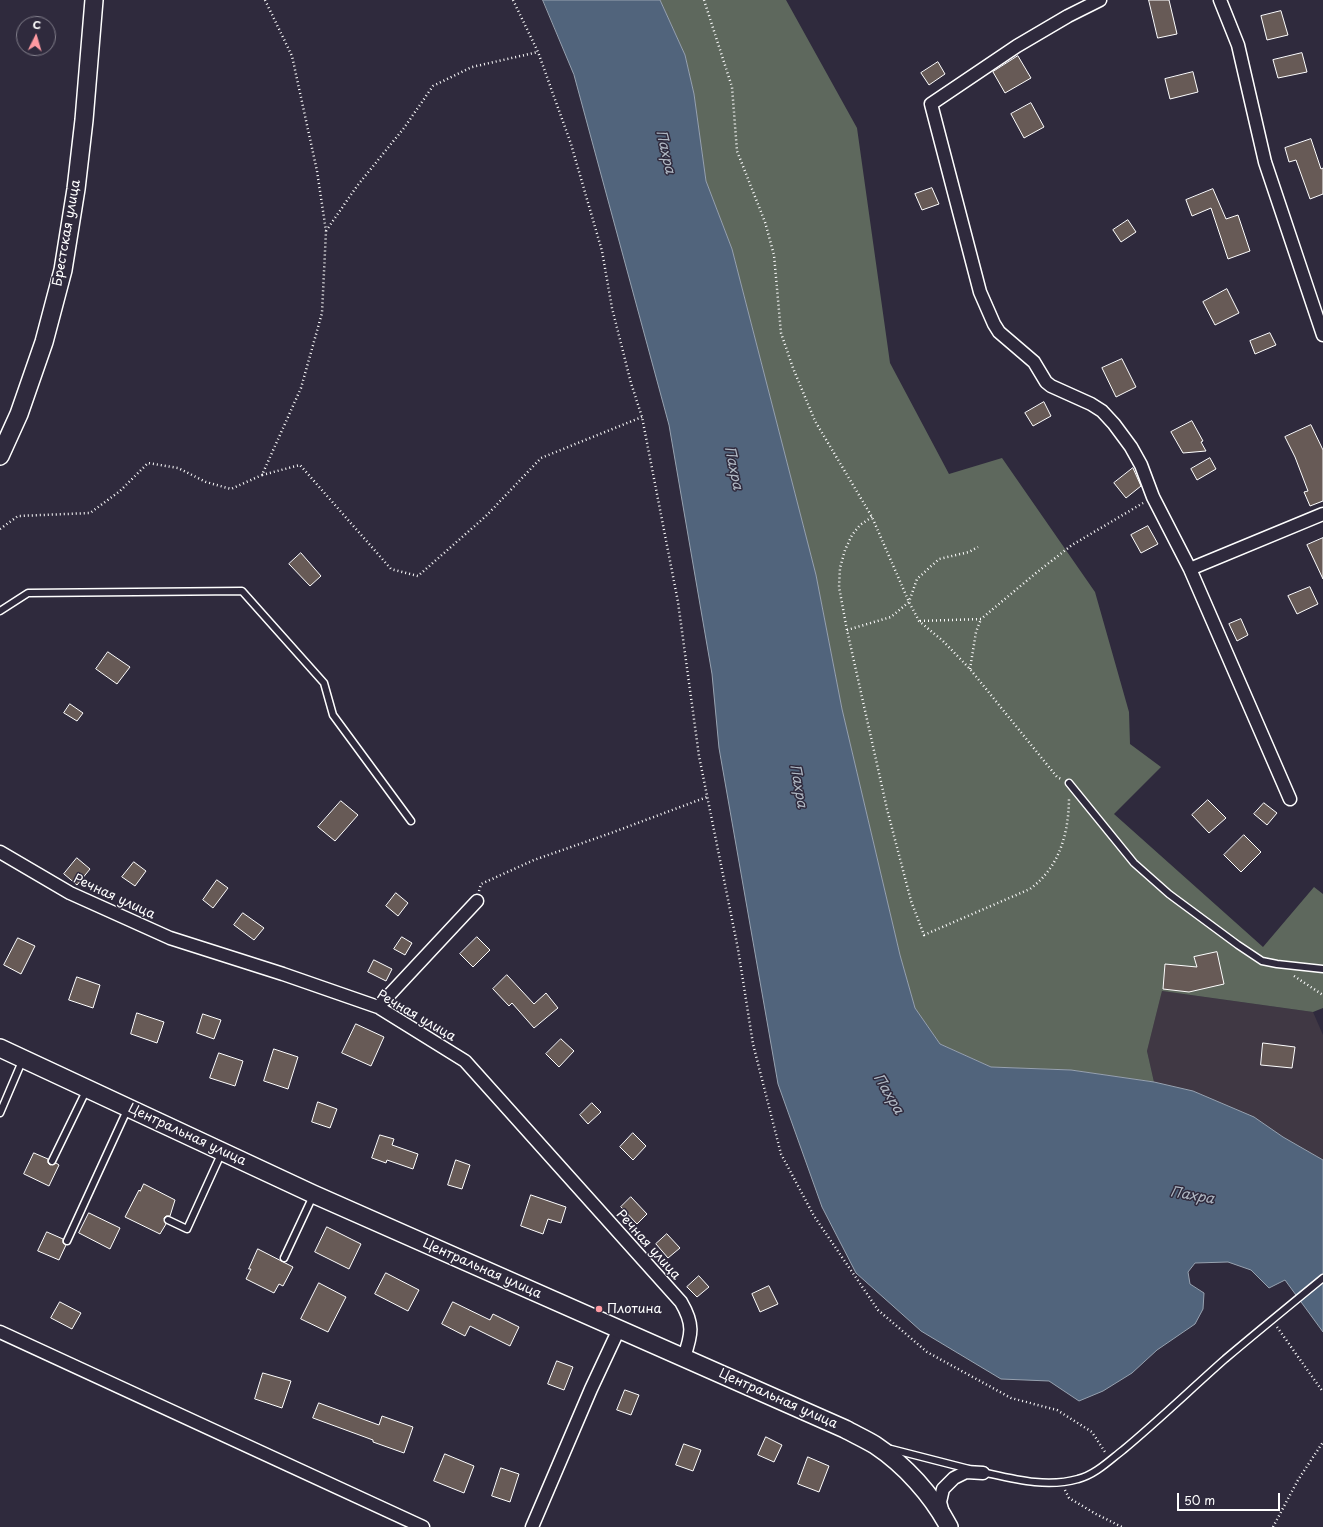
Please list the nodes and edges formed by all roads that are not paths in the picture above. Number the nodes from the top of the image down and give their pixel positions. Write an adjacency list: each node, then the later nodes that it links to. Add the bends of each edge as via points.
1 (94, 0): 5 (street, Брестская улица, via 76,189 63,270 44,342 19,414)
2 (1100, 0): 7 (street, via 1016,46 931,104 980,292 994,324 999,332 1034,362 1046,382 1091,404 1114,424 1141,465 1153,497)
3 (1220, 0): 4 (street, via 1238,45 1265,162)
4 (1323, 335)
5 (0, 456)
6 (1323, 514): 7 (street)
7 (1190, 569): 10 (street)
8 (0, 611): 11 (lane, via 28,593 242,591 324,683 333,715)
9 (1069, 783): 14 (lane, via 1134,863 1169,894 1262,961)
10 (1290, 799)
11 (411, 820)
12 (0, 852): 15 (street, Речная улица, via 70,893 170,938)
13 (477, 900): 15 (street)
14 (1323, 969)
15 (378, 1007): 30 (street, Речная улица, via 465,1061 680,1302 688,1316 690,1330)
16 (0, 1048): 17 (street, Центральная улица)
17 (24, 1058): 18 (street, Центральная улица); 20 (lane)
18 (87, 1088): 19 (street, Центральная улица); 22 (lane)
19 (129, 1107): 21 (street, Центральная улица); 25 (lane)
20 (0, 1113)
21 (222, 1152): 23 (street, Центральная улица); 24 (lane, via 187,1230)
22 (52, 1161)
23 (313, 1194): 26 (lane); 28 (street, Центральная улица)
24 (168, 1220)
25 (67, 1241)
26 (284, 1258)
27 (1323, 1278): 32 (lane, via 1226,1359 1134,1441 1095,1471 1079,1479 1060,1483 1021,1481)
28 (619, 1329): 30 (street, Центральная улица); 35 (street, via 590,1389)
29 (0, 1332): 34 (street)
30 (684, 1357): 31 (street, Центральная улица, via 845,1429)
31 (874, 1445): 32 (lane); 33 (street, Центральная улица, via 898,1463 925,1492)
32 (982, 1473): 33 (street, via 966,1472 954,1478 943,1489 940,1502)
33 (946, 1522)
34 (423, 1527)
35 (532, 1527)

